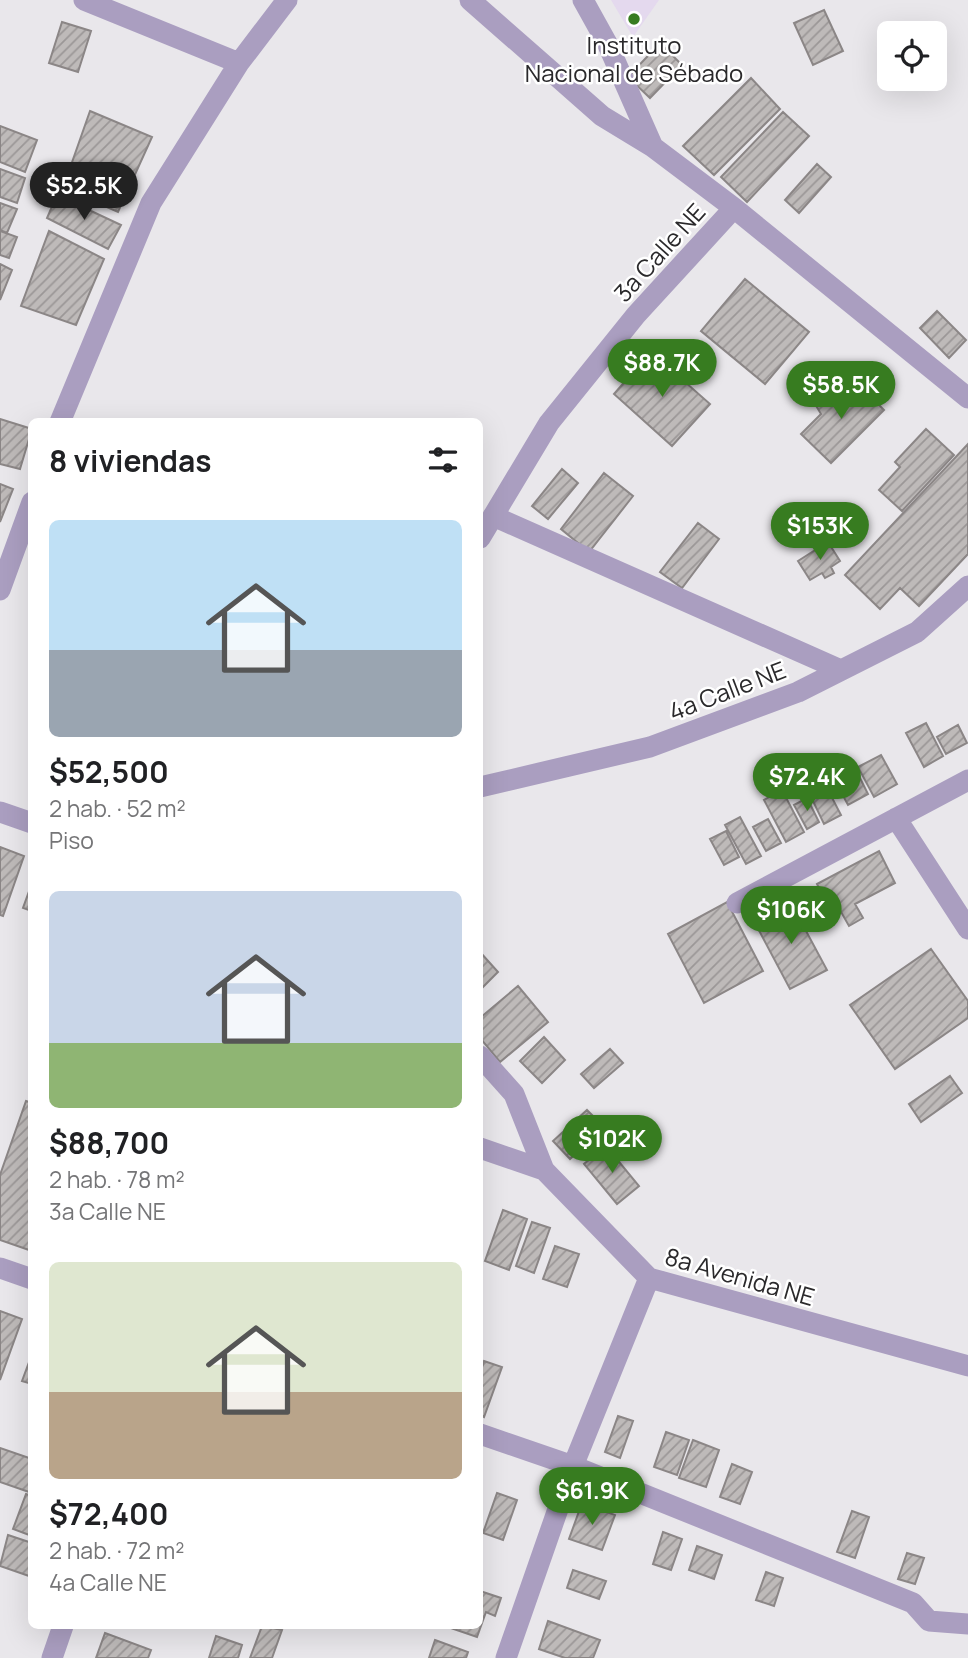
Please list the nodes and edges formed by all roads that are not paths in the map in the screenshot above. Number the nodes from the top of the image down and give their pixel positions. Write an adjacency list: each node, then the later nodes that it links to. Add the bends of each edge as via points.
1 (84, 0): 5 (street)
2 (287, 0): 5 (street)
3 (470, 0): 6 (street, via 602,116)
4 (583, 0): 6 (street)
5 (239, 63): 9 (street, via 151,203)
6 (653, 147): 7 (street)
7 (734, 208): 8 (street); 11 (street, 3a Calle NE, via 643,306 549,423)
8 (965, 392)
9 (62, 418)
10 (28, 513): 14 (street)
11 (493, 516): 12 (street, 3a Calle NE); 15 (street)
12 (483, 533)
13 (968, 586): 15 (street, 4a Calle NE, via 917,632)
14 (0, 590)
15 (841, 670): 17 (street, 4a Calle NE, via 798,692 650,747)
16 (968, 780): 19 (street)
17 (483, 786)
18 (0, 813): 20 (street)
19 (896, 818): 21 (street); 22 (street)
20 (28, 822)
21 (737, 903)
22 (968, 929)
23 (483, 1059): 25 (street, 8a Avenida NE, via 514,1094)
24 (483, 1149): 25 (street)
25 (544, 1170): 28 (street, 8a Avenida NE)
26 (0, 1268): 27 (street)
27 (28, 1278)
28 (649, 1278): 29 (street, 8a Avenida NE); 31 (street)
29 (968, 1366)
30 (483, 1435): 31 (street)
31 (573, 1466): 32 (street, via 913,1603 929,1621); 35 (street)
32 (968, 1624)
33 (62, 1629): 34 (street)
34 (52, 1658)
35 (506, 1658)

